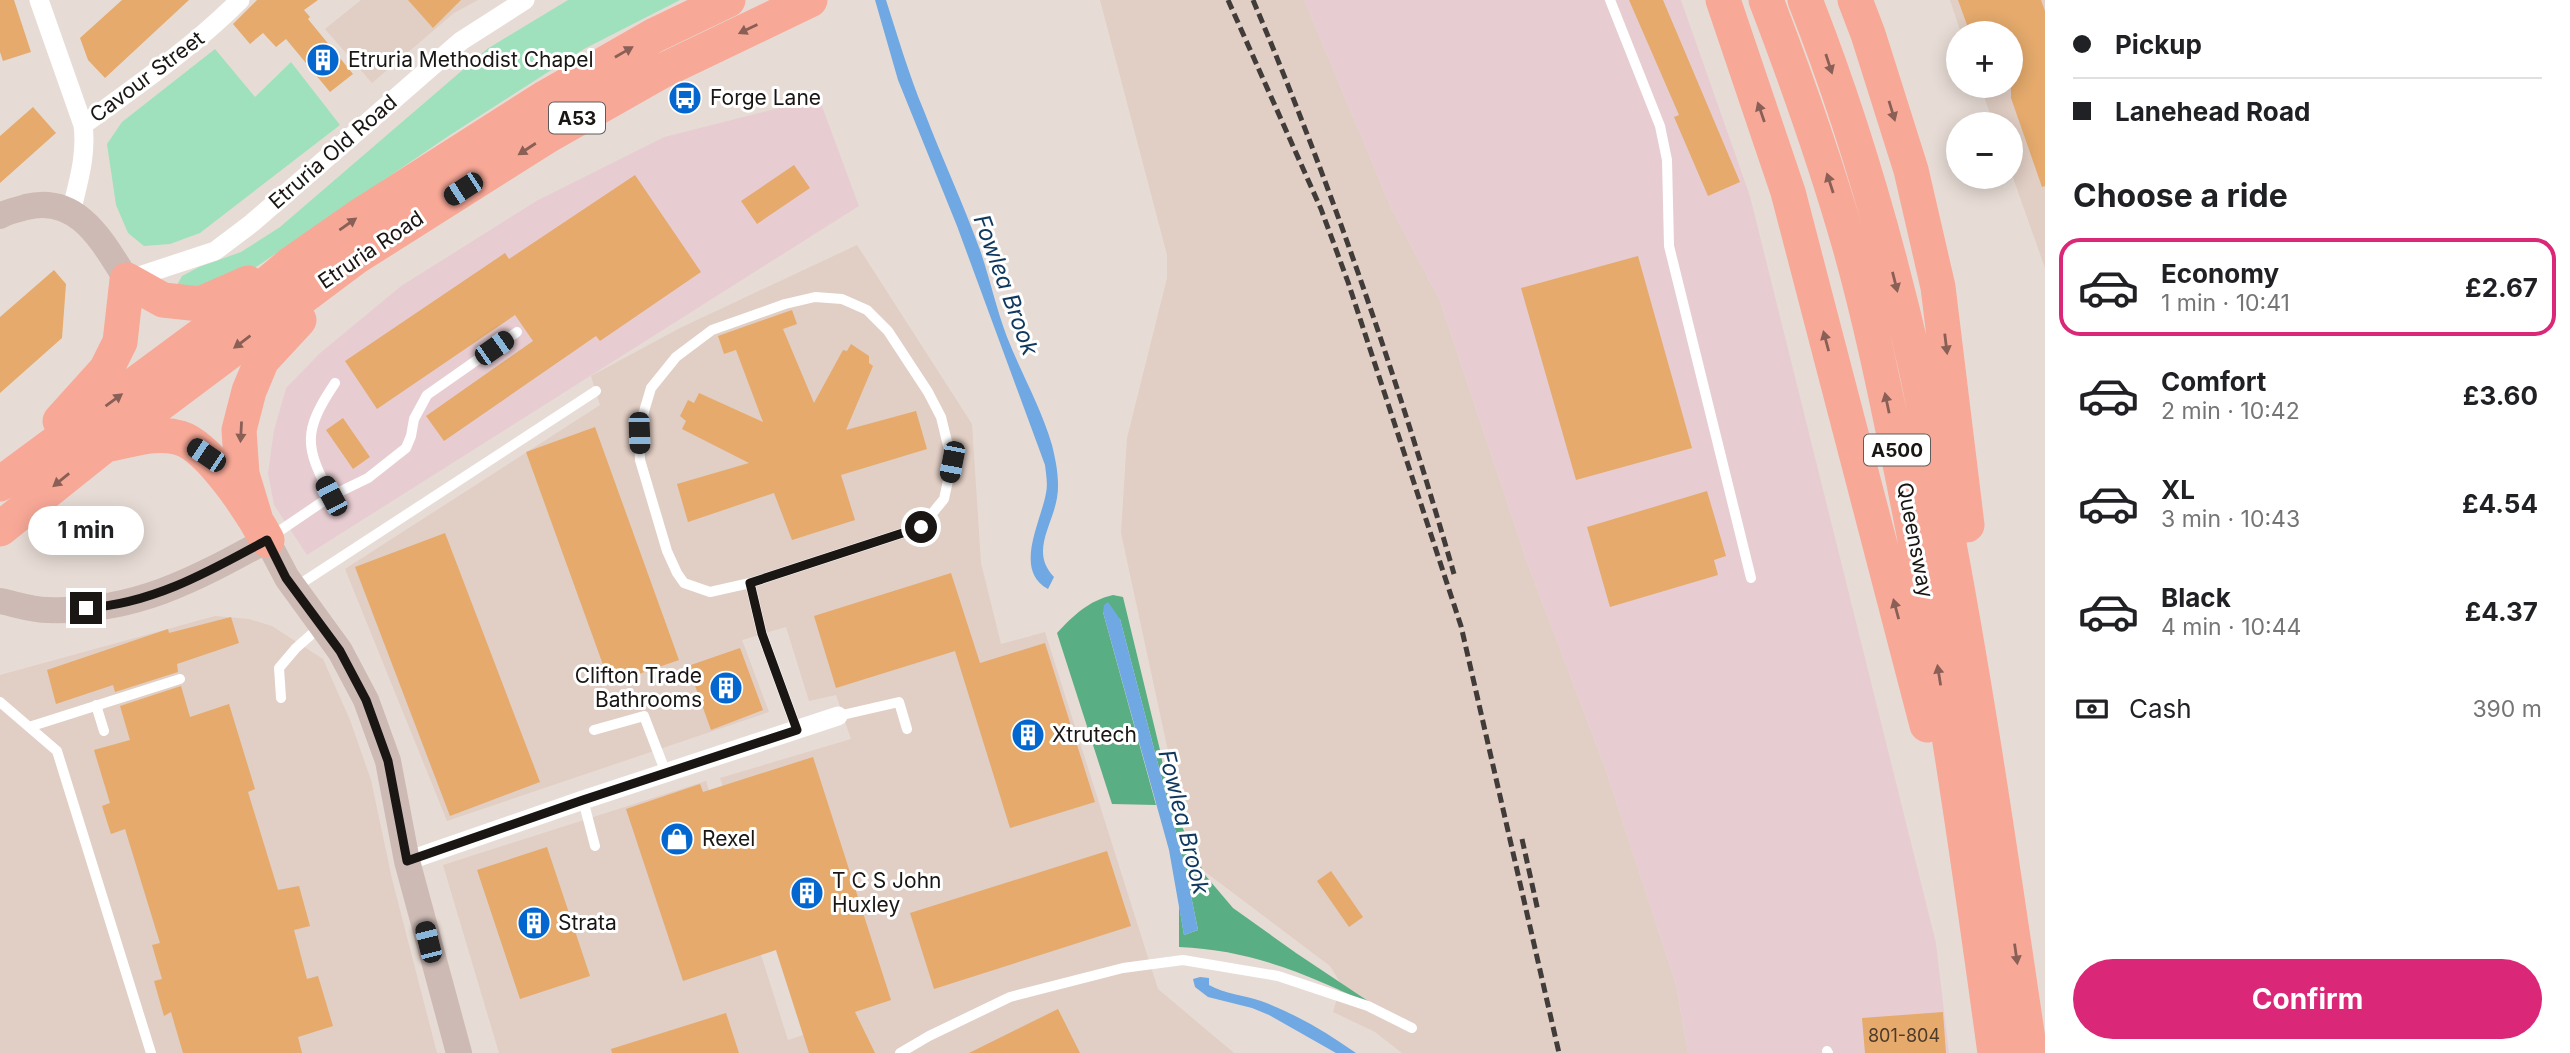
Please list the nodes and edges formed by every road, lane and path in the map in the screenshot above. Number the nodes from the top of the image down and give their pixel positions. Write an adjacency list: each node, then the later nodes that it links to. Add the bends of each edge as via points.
1 (39, 0): 11 (street)
2 (240, 0): 11 (street, Cavour Street, via 209,31)
3 (525, 0): 16 (street, Etruria Old Road, via 461,41 215,251)
4 (728, 0): 15 (highway, Etruria Road / A53, one-way to 4, via 543,99 655,34)
5 (810, 0): 14 (highway, Etruria Road / A53, one-way to 14, via 660,72 565,125)
6 (1610, 0): 25 (lane, via 1660,126 1667,160 1669,246)
7 (1723, 0): 45 (highway, one-way to 7, via 1787,192)
8 (1766, 0): 45 (highway, Queensway / A500, one-way to 8, via 1924,583 1877,353 1850,246)
9 (1805, 0): 44 (highway, Queensway / A500, one-way to 44, via 1881,224 1916,370 1964,622)
10 (1855, 0): 44 (highway, one-way to 44, via 1911,170 1938,288 1986,664)
11 (83, 125): 12 (street, via 85,142)
12 (71, 212): 13 (street, via 34,205); 16 (street, via 90,226)
13 (0, 216)
14 (356, 257): 20 (highway, Etruria Road / A53, one-way to 20); 23 (highway, one-way to 23, via 262,360 249,391 239,430 242,474)
15 (292, 263): 16 (highway, via 200,304 163,300); 21 (highway, Etruria Road / A53, one-way to 15, via 242,306)
16 (127, 280): 21 (highway, via 120,342 106,370)
17 (517, 332): 22 (lane, via 427,395 406,448 368,478)
18 (335, 383): 22 (lane, via 311,429 313,457)
19 (596, 391): 27 (lane)
20 (104, 445): 23 (highway, via 150,436 181,438 206,455); 24 (highway, Etruria Road / A53, one-way to 24)
21 (4, 481)
22 (331, 496): 23 (lane)
23 (261, 528): 27 (street); 28 (street, via 195,579 138,600 106,607 46,610)
24 (0, 529)
25 (1751, 578)
26 (750, 583): 26 (lane, via 921,527 944,499 952,462 941,417 928,391 888,331 867,310 842,299 815,297 785,304 712,330 676,356 651,388 639,433 640,460 677,573 684,583 710,592); 38 (lane, via 762,634)
27 (294, 588): 29 (street)
28 (0, 601)
29 (321, 625): 31 (lane, via 279,668); 43 (street, via 366,700 388,761)
30 (180, 678): 33 (lane)
31 (281, 698)
32 (0, 702): 35 (lane)
33 (96, 705): 35 (lane); 39 (lane)
34 (838, 716): 36 (lane, via 899,702); 38 (street)
35 (29, 727): 47 (lane, via 57,751)
36 (907, 729)
37 (594, 730): 40 (lane, via 644,716)
38 (797, 730): 40 (street)
39 (104, 731)
40 (666, 774): 41 (street)
41 (583, 800): 42 (lane); 43 (street)
42 (595, 846)
43 (407, 861): 48 (street)
44 (2007, 886): 51 (highway, Queensway / A500, one-way to 51)
45 (1976, 912): 50 (highway, Queensway / A500)
46 (1412, 1028): 49 (lane, via 1368,1006 1279,976 1183,960 1124,968 1010,997)
47 (150, 1053)
48 (459, 1053)
49 (900, 1053)
50 (1995, 1053)
51 (2030, 1053)

